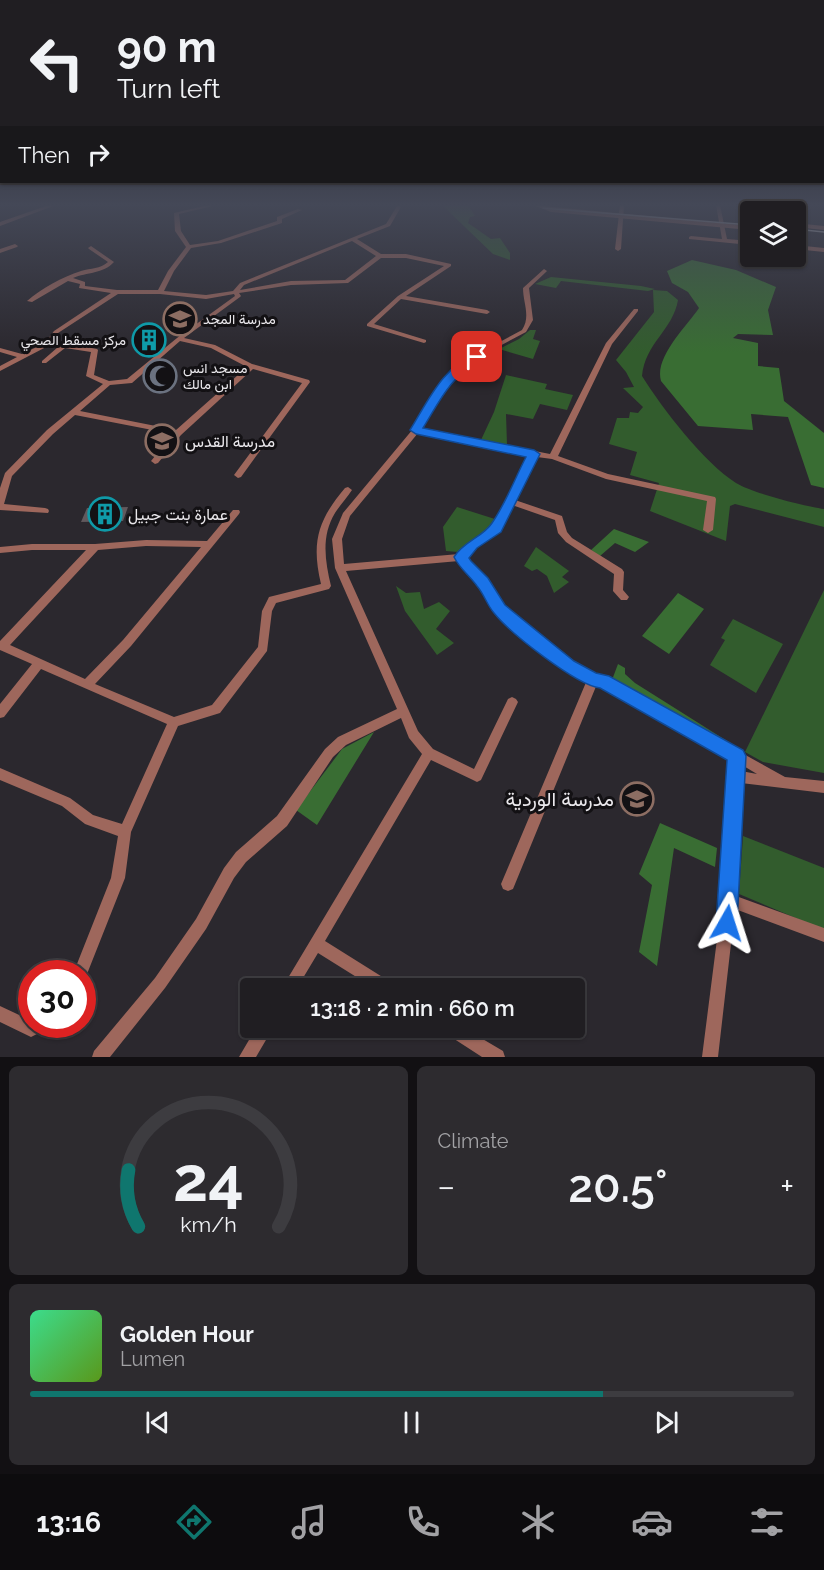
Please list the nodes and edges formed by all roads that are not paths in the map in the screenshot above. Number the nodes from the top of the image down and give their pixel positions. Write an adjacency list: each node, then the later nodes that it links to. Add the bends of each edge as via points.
1 (6, 254): 6 (street)
2 (100, 254): 9 (street, via 111,262 101,271 84,272)
3 (184, 254): 11 (street)
4 (314, 254): 12 (street, via 262,273)
5 (377, 254): 7 (street)
6 (10, 256)
7 (380, 256): 12 (street, via 346,282 291,283); 13 (street, via 406,256 449,265)
8 (544, 271): 28 (street, via 526,288 532,317 525,331 457,369)
9 (69, 279): 10 (street, via 83,283 81,287); 14 (street)
10 (117, 292): 11 (street); 19 (street, via 56,332)
11 (160, 292): 12 (street, via 206,297)
12 (235, 292): 17 (street, via 238,296)
13 (400, 297): 16 (street); 18 (street, via 369,325)
14 (30, 301)
15 (636, 310): 31 (street, via 609,343)
16 (487, 312)
17 (179, 339): 24 (street, via 213,346); 26 (street, via 129,381)
18 (424, 342)
19 (46, 344): 20 (street); 22 (street)
20 (65, 345): 23 (street); 26 (street, via 95,350 90,376)
21 (0, 350): 22 (street)
22 (24, 357): 25 (street)
23 (44, 362)
24 (252, 366): 29 (street); 33 (street, via 306,382)
25 (0, 369)
26 (108, 383): 27 (street)
27 (74, 412): 29 (street); 36 (street, via 8,475)
28 (416, 430): 30 (street); 44 (street, via 342,522 336,546)
29 (178, 433): 32 (street)
30 (534, 454): 31 (street); 35 (street)
31 (553, 457): 39 (street, via 606,476 712,499)
32 (155, 461)
33 (238, 475)
34 (348, 490): 53 (street, via 322,531 319,556 326,586 273,600 267,611 262,648 216,709)
35 (511, 501): 43 (street, via 496,528); 45 (street, via 559,518 569,540 619,572 618,591)
36 (0, 505): 37 (street)
37 (45, 511)
38 (236, 512): 40 (street)
39 (708, 530)
40 (209, 544): 41 (street); 49 (street)
41 (95, 547): 42 (street); 46 (street)
42 (0, 550)
43 (462, 557): 44 (street); 48 (street, via 500,610 568,666)
44 (340, 568): 51 (street)
45 (624, 597)
46 (1, 646): 47 (street)
47 (39, 663): 49 (street); 52 (street)
48 (593, 680): 55 (street, via 603,681); 61 (street)
49 (87, 685): 53 (street)
50 (512, 702): 54 (street, via 477,776)
51 (404, 711): 54 (street, via 413,734); 72 (street, via 342,741 329,753 282,821 241,856 160,983)
52 (0, 713)
53 (174, 722): 60 (street)
54 (429, 753): 64 (street)
55 (736, 756): 57 (street); 58 (street)
56 (0, 774): 60 (street, via 66,802 89,820)
57 (736, 776): 58 (street); 62 (street)
58 (782, 781): 59 (street)
59 (824, 787)
60 (125, 832): 65 (street, via 118,878)
61 (508, 884)
62 (729, 900): 63 (street); 75 (street)
63 (824, 935)
64 (316, 944): 66 (street); 67 (street)
65 (86, 960)
66 (295, 978)
67 (371, 978)
68 (0, 1014): 69 (street)
69 (18, 1023)
70 (259, 1038): 73 (street)
71 (466, 1038): 74 (street)
72 (100, 1057)
73 (247, 1057)
74 (497, 1057)
75 (710, 1057)

